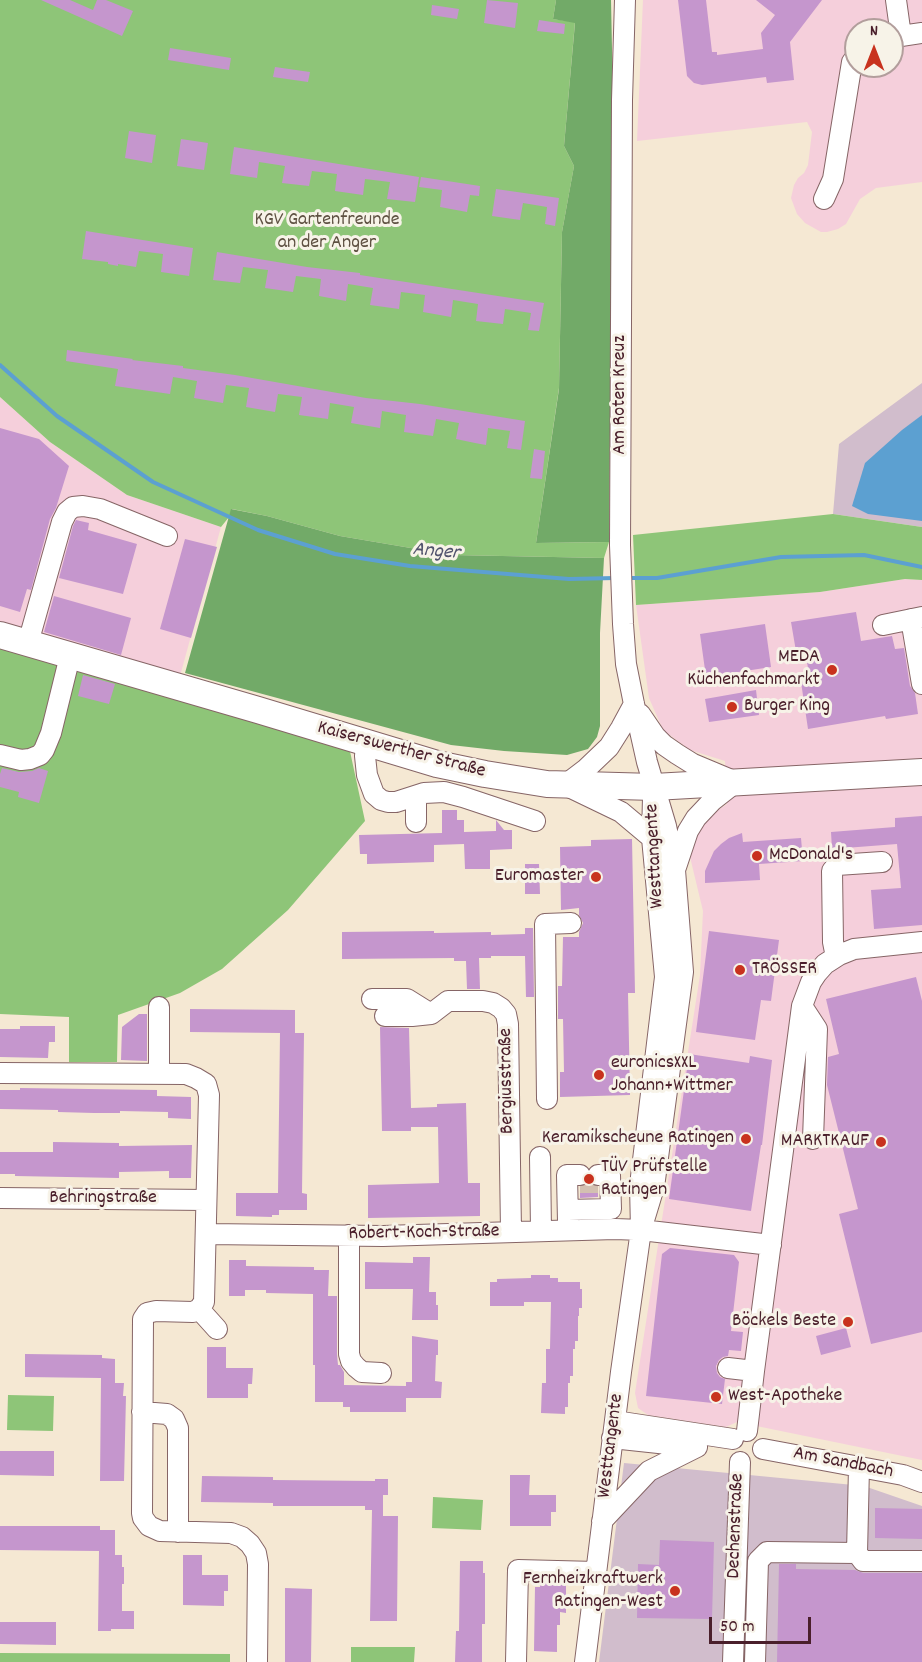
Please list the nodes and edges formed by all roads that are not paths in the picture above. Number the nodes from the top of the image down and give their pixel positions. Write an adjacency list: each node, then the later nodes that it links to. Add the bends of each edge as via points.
1 (617, 0): 8 (street)
2 (625, 0): 8 (street, Am Roten Kreuz)
3 (896, 0): 4 (street)
4 (896, 18)
5 (922, 33): 6 (street)
6 (904, 35)
7 (849, 78): 9 (street, via 833,179)
8 (622, 100): 17 (street, Am Roten Kreuz, via 620,557 626,664)
9 (824, 199)
10 (167, 536): 14 (street, via 100,509 83,506 67,512)
11 (916, 618): 12 (street); 16 (street)
12 (883, 625)
13 (0, 635): 14 (main road, Kaiserswerther Straße)
14 (28, 644): 15 (main road, Kaiserswerther Straße)
15 (70, 656): 18 (main road, Kaiserswerther Straße); 19 (street, via 44,750 30,759)
16 (922, 684)
17 (634, 704): 21 (street, via 664,745 693,764); 22 (street, via 604,752); 23 (street, Am Roten Kreuz)
18 (366, 744): 22 (main road, Kaiserswerther Straße, via 485,774); 24 (street, via 367,775 374,794 388,802)
19 (0, 755)
20 (922, 772): 21 (main road, Kaiserswerther Straße)
21 (736, 782): 23 (main road, Kaiserswerther Straße); 29 (street, via 696,818)
22 (565, 785): 23 (main road, Kaiserswerther Straße); 27 (street, via 621,812)
23 (654, 787): 27 (street, Westtangente); 29 (street, Westtangente, via 663,810)
24 (416, 796): 25 (street); 26 (street, via 444,792)
25 (416, 822)
26 (535, 822)
27 (652, 838): 47 (street, Westtangente, via 665,977 640,1185)
28 (882, 862): 32 (street, via 837,865 832,871)
29 (675, 870): 47 (street, Westtangente, via 683,972 654,1187)
30 (571, 923): 40 (street, via 546,924)
31 (922, 942): 32 (street, via 854,949)
32 (836, 957): 34 (street, Dechenstraße, via 817,973)
33 (372, 999): 36 (street, via 407,999)
34 (802, 1006): 41 (street, via 817,1029); 52 (street, Dechenstraße)
35 (159, 1007): 39 (street)
36 (431, 1014): 37 (street); 49 (street, Bergiusstraße, via 448,1001 483,1001 493,1003 506,1014)
37 (385, 1016)
38 (0, 1073): 39 (street)
39 (159, 1074): 44 (street, via 186,1074 206,1084)
40 (547, 1100)
41 (813, 1139)
42 (540, 1157): 48 (street)
43 (0, 1198): 44 (street, Behringstraße, via 148,1205)
44 (206, 1200): 50 (street)
45 (568, 1210): 45 (street, via 589,1177 611,1209); 46 (street)
46 (568, 1230): 47 (street, Robert-Koch-Straße); 48 (street, Robert-Koch-Straße)
47 (641, 1230): 52 (street, Robert-Koch-Straße); 59 (street, Westtangente)
48 (541, 1231): 49 (street, Robert-Koch-Straße)
49 (511, 1232): 51 (street, Robert-Koch-Straße)
50 (206, 1234): 51 (street, Robert-Koch-Straße); 53 (street, via 204,1302)
51 (349, 1235): 57 (street, via 349,1353 362,1372)
52 (771, 1245): 56 (street, Dechenstraße)
53 (199, 1310): 54 (street); 58 (street, via 145,1315)
54 (216, 1329)
55 (728, 1368): 56 (street)
56 (754, 1371): 60 (street, Dechenstraße)
57 (381, 1373)
58 (142, 1412): 66 (street, via 143,1518 154,1529); 66 (street, via 167,1414 178,1428)
59 (614, 1430): 60 (street); 61 (street); 65 (street, Westtangente)
60 (738, 1446): 61 (street); 62 (street, via 759,1437); 62 (street, via 745,1463 757,1460); 73 (street, Dechenstraße)
61 (697, 1447): 65 (street, via 649,1471)
62 (763, 1449): 63 (street, Am Sandbach)
63 (859, 1467): 64 (street, Am Sandbach); 67 (street)
64 (922, 1482)
65 (602, 1521): 69 (street, Westtangente)
66 (178, 1532): 70 (street, via 231,1533 250,1544 258,1564)
67 (857, 1553): 68 (street, via 863,1561); 74 (street, via 767,1552 758,1561)
68 (922, 1562)
69 (596, 1572): 71 (street, via 518,1570); 72 (street, Westtangente)
70 (257, 1662)
71 (516, 1662)
72 (585, 1662)
73 (733, 1662)
74 (755, 1662)

